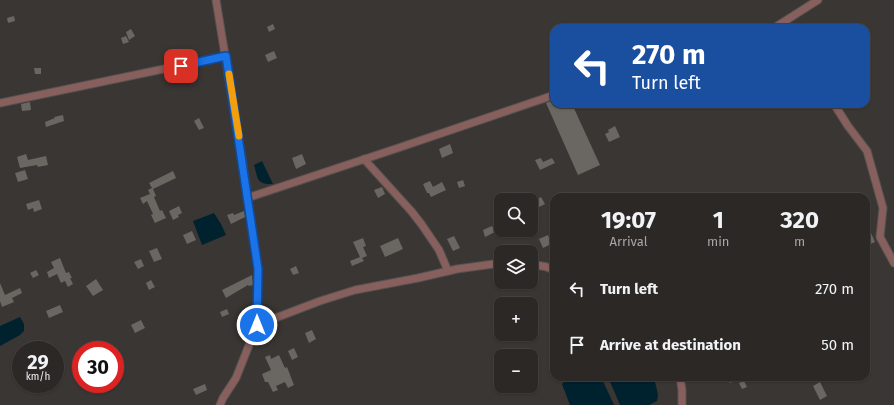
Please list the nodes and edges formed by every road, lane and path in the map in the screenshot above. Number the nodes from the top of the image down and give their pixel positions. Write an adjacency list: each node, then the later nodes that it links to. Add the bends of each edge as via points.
1 (216, 0): 4 (street)
2 (818, 0): 3 (street)
3 (780, 24)
4 (226, 56): 6 (street); 9 (street)
5 (550, 96): 8 (street)
6 (0, 103)
7 (837, 108): 10 (street, via 867,151 883,208 880,236)
8 (364, 159): 9 (street); 14 (street, via 419,221)
9 (247, 198): 15 (street, via 258,269)
10 (894, 263)
11 (494, 264): 14 (street)
12 (538, 265): 13 (street)
13 (550, 268)
14 (448, 271): 15 (street, via 355,290)
15 (257, 325): 17 (street, via 236,378)
16 (680, 381): 18 (street)
17 (220, 405)
18 (682, 405)

